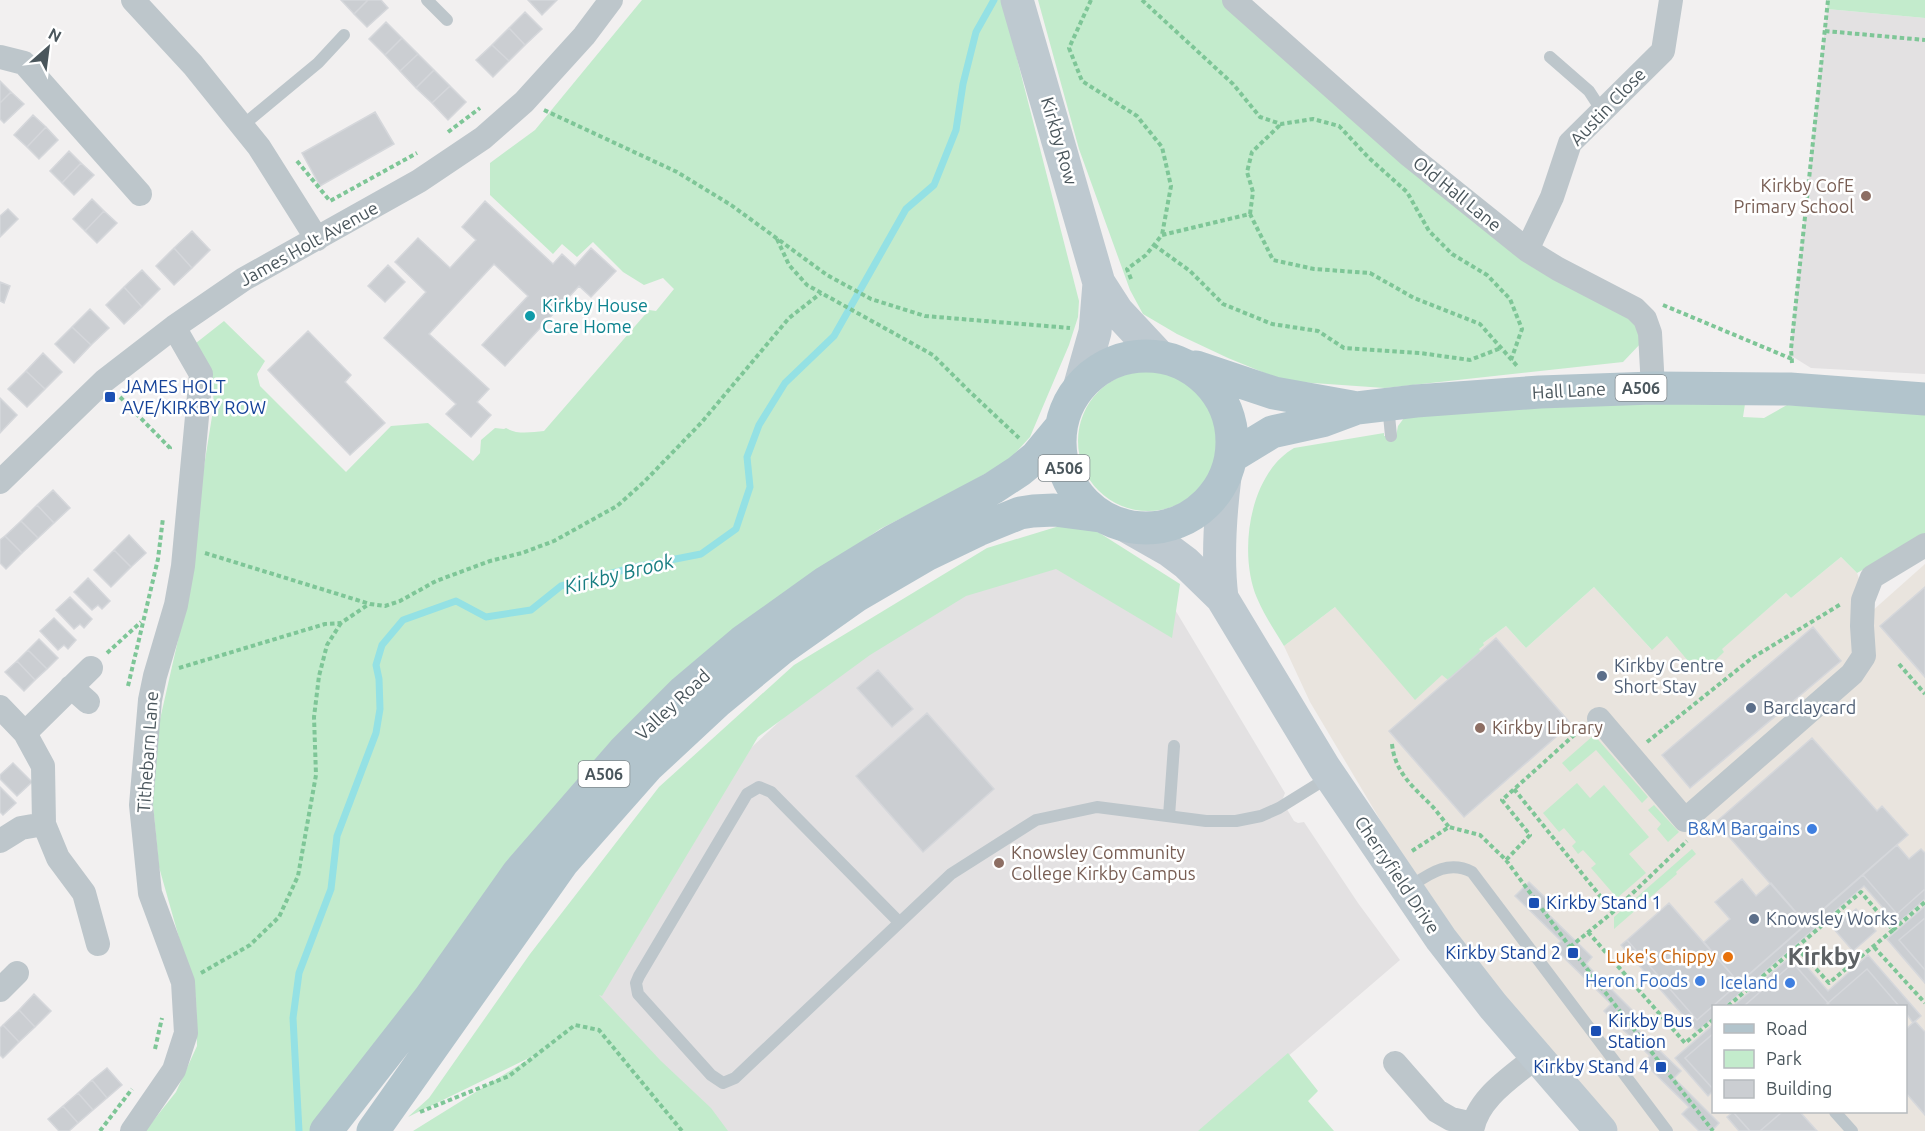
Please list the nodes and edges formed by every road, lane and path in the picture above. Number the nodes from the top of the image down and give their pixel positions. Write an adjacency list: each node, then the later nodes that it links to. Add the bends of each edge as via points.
1 (134, 0): 20 (street)
2 (427, 0): 10 (lane)
3 (611, 0): 16 (street, James Holt Avenue)
4 (1017, 0): 32 (street, Kirkby Row)
5 (1091, 0): 26 (path, via 1069,48 1082,81 1137,116 1162,147 1171,186)
6 (1142, 0): 19 (path, via 1233,84 1260,117)
7 (1234, 0): 30 (street, Old Hall Lane, via 1410,156)
8 (1671, 0): 18 (street, Austin Close, via 1663,51)
9 (1828, 0): 11 (path)
10 (447, 20)
11 (1825, 31): 13 (path); 40 (path)
12 (344, 35): 20 (lane, via 318,63)
13 (1925, 40)
14 (0, 57): 24 (street, via 24,63)
15 (1550, 57): 18 (lane, via 1589,91)
16 (524, 102): 27 (path, via 677,172); 28 (street, James Holt Avenue, via 483,138 419,181)
17 (485, 105): 21 (path)
18 (1602, 111): 30 (street, Austin Close, via 1570,143 1552,197)
19 (1281, 124): 25 (path, via 1252,152 1247,172 1253,192); 39 (path, via 1313,119 1338,126 1407,192 1429,231 1452,254 1487,275 1510,299 1522,329)
20 (243, 126): 28 (street)
21 (447, 132)
22 (419, 152): 23 (path, via 330,201)
23 (295, 159)
24 (140, 194)
25 (1250, 214): 26 (path); 37 (path, via 1273,260 1370,273 1414,298 1480,324)
26 (1162, 235): 29 (path)
27 (776, 238): 33 (path, via 789,265 807,285); 36 (path, via 827,275 872,299 925,316)
28 (317, 239): 35 (street, James Holt Avenue, via 244,279)
29 (1154, 245): 31 (path, via 1127,269); 37 (path, via 1190,271 1223,304 1272,324 1318,331 1344,348 1470,360)
30 (1527, 250): 42 (street, Old Hall Lane, via 1623,301 1645,319 1650,333)
31 (1131, 280)
32 (1099, 283): 38 (street, Kirkby Row, via 1117,311); 41 (street, Kirkby Row, via 1095,332)
33 (821, 293): 48 (path, via 933,355); 56 (path, via 789,318 701,423 617,506 554,541 436,581 400,601 385,606)
34 (1662, 305): 40 (path)
35 (174, 327): 50 (street, James Holt Avenue, via 104,381); 53 (street, Tithebarn Lane, via 201,374)
36 (1071, 328)
37 (1501, 348): 39 (path)
38 (1171, 360): 41 (main road, A506, via 1130,356 1102,366); 45 (main road, Hall Lane / A506, via 1274,393); 49 (main road, via 1202,376 1228,412 1232,434)
39 (1511, 360): 43 (path)
40 (1791, 374): 42 (main road, Hall Lane / A506); 44 (main road, Hall Lane / A506)
41 (1080, 385): 46 (main road, A506, via 1067,405)
42 (1653, 387): 43 (main road, Hall Lane / A506)
43 (1540, 392): 45 (main road, Hall Lane / A506)
44 (1925, 399)
45 (1372, 406): 47 (lane); 49 (main road, Hall Lane / A506, via 1272,432)
46 (1060, 428): 51 (main road, A506, via 1060,454 1067,478 1081,499); 101 (main road, Valley Road / A506, via 1019,471 826,582 742,642 684,691 623,752 518,873 429,999)
47 (1391, 436)
48 (1023, 441)
49 (1228, 467): 51 (main road, A506, via 1209,502 1185,519 1156,528); 55 (street, Cherryfield Drive, via 1221,509)
50 (0, 482)
51 (1113, 521): 55 (street, Cherryfield Drive, via 1186,563); 105 (main road, Valley Road / A506, via 1054,510 1020,513 928,554 856,596 781,648 647,767 563,862)
52 (1925, 545): 54 (street, via 1872,577)
53 (185, 547): 56 (path); 61 (street, Tithebarn Lane, via 176,605)
54 (1867, 588): 68 (path, via 1752,658); 72 (street, via 1863,600 1861,663)
55 (1222, 598): 69 (street, Cherryfield Drive)
56 (370, 604): 58 (path)
57 (153, 622): 60 (path, via 143,620)
58 (341, 623): 61 (path, via 325,624); 89 (path, via 327,645 319,676 314,717 316,776 298,876 279,917 250,945)
59 (1899, 664): 62 (path)
60 (91, 668): 65 (street, via 80,695)
61 (155, 676): 89 (street, Tithebarn Lane, via 141,805 150,892)
62 (1925, 694)
63 (0, 707): 65 (street)
64 (1594, 721): 68 (street); 70 (path)
65 (25, 733): 73 (street, via 43,766)
66 (1392, 744): 74 (path, via 1401,772)
67 (1174, 746): 71 (lane)
68 (1630, 756): 72 (street)
69 (1330, 776): 71 (lane, via 1261,816 1236,821); 78 (street, Cherryfield Drive)
70 (1514, 789): 77 (path, via 1502,800 1530,835); 80 (path)
71 (1168, 816): 81 (lane, via 1097,807 1036,820 951,873)
72 (1685, 820): 80 (path, via 1696,832)
73 (44, 824): 75 (street, via 21,828); 84 (street, via 57,858 84,894)
74 (1449, 827): 76 (path); 77 (path, via 1480,836)
75 (0, 841)
76 (1406, 854)
77 (1506, 860): 85 (path)
78 (1407, 889): 96 (street, Cherryfield Drive); 108 (lane, via 1445,867 1472,872)
79 (1925, 902): 82 (path)
80 (1613, 912): 83 (path)
81 (899, 922): 81 (lane, via 735,1078 723,1083 711,1075 638,994 636,983 662,937 747,794 759,787 771,792)
82 (1893, 930): 86 (path); 87 (path, via 1861,892)
83 (1588, 932): 85 (path); 94 (path, via 1685,1043)
84 (98, 944)
85 (1570, 947): 109 (path)
86 (1874, 947): 87 (path, via 1828,983); 91 (path)
87 (1797, 948): 92 (path)
88 (17, 973): 90 (street)
89 (183, 982): 104 (street, Tithebarn Lane, via 186,1033 174,1070)
90 (0, 990)
91 (1925, 1003)
92 (1729, 1005)
93 (163, 1014): 95 (path)
94 (1712, 1020)
95 (154, 1057)
96 (1536, 1057): 102 (street, via 1479,1108); 107 (street, Cherryfield Drive)
97 (1395, 1063): 102 (street, via 1437,1111)
98 (138, 1082): 103 (path)
99 (418, 1113): 106 (path, via 510,1076 575,1025 599,1030)
100 (1836, 1113): 110 (lane)
101 (328, 1128)
102 (1472, 1128)
103 (100, 1131)
104 (132, 1131)
105 (373, 1131)
106 (682, 1131)
107 (1601, 1131)
108 (1667, 1131)
109 (1713, 1131)
110 (1852, 1131)

